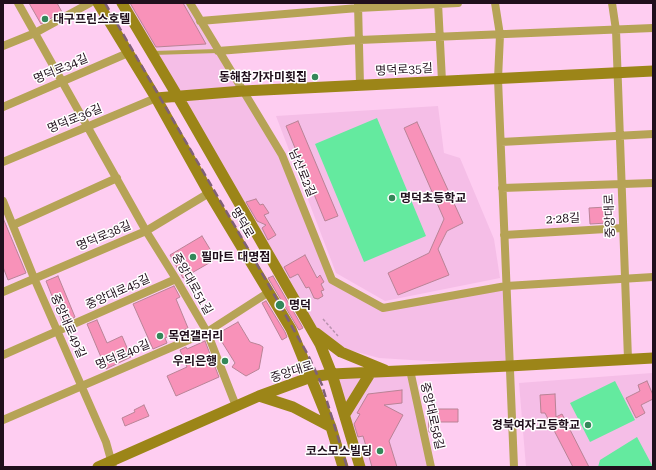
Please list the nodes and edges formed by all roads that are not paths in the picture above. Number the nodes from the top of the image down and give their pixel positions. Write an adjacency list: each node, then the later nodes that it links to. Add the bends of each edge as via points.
1 (18, 3): 14 (street, 중앙대로51길)
2 (90, 3): 14 (street)
3 (98, 3): 20 (main road, 명덕로)
4 (122, 3): 21 (main road, 명덕로)
5 (190, 3): 11 (street, 남산로2길)
6 (458, 3): 9 (street)
7 (495, 3): 15 (street)
8 (612, 3): 13 (street, 중앙대로)
9 (438, 4): 10 (street); 16 (street)
10 (358, 6): 11 (street); 17 (street)
11 (200, 20): 19 (street, 남산로2길)
12 (653, 28): 13 (street)
13 (616, 30): 15 (street); 23 (street, 중앙대로)
14 (35, 33): 18 (street); 26 (street, 중앙대로51길)
15 (500, 35): 16 (street); 24 (street)
16 (439, 37): 17 (street); 25 (street)
17 (359, 40): 19 (street); 27 (street)
18 (3, 46)
19 (218, 51): 21 (lane); 28 (street, 남산로2길)
20 (128, 53): 26 (street, 명덕로34길); 30 (main road, 명덕로)
21 (152, 53): 29 (main road, 명덕로)
22 (653, 71): 23 (main road, 명덕로35길)
23 (617, 73): 24 (main road, 명덕로35길); 34 (street, 중앙대로)
24 (498, 79): 25 (main road, 명덕로35길); 35 (street)
25 (442, 81): 27 (main road, 명덕로35길)
26 (62, 82): 31 (street, 명덕로34길); 32 (street, 중앙대로51길)
27 (360, 85): 28 (main road, 명덕로35길)
28 (243, 91): 29 (main road, 명덕로35길); 51 (street, 남산로2길, via 282,155 332,280 383,308)
29 (178, 96): 30 (main road, 명덕로35길); 54 (main road, 명덕로)
30 (156, 98): 32 (street, 명덕로36길); 41 (main road, 명덕로)
31 (3, 107)
32 (88, 127): 36 (street, 명덕로36길); 37 (street, 중앙대로51길)
33 (653, 134): 34 (street)
34 (620, 136): 35 (street); 39 (street, 중앙대로)
35 (501, 142): 40 (street)
36 (3, 162)
37 (117, 178): 43 (street); 45 (street, 중앙대로51길)
38 (653, 183): 39 (street)
39 (621, 184): 40 (street); 44 (street, 중앙대로)
40 (502, 188): 46 (street)
41 (209, 193): 45 (street, 명덕로38길); 53 (main road, 명덕로)
42 (3, 201): 43 (street, 중앙대로49길)
43 (13, 224): 48 (street, 중앙대로49길)
44 (623, 228): 46 (street, 2·28길); 50 (street, 중앙대로)
45 (146, 231): 48 (street, 명덕로38길); 49 (street, 중앙대로51길)
46 (504, 235): 51 (street)
47 (653, 277): 50 (street)
48 (34, 278): 52 (street, 명덕로38길); 55 (street, 중앙대로49길)
49 (176, 279): 55 (street, 중앙대로45길); 56 (street, 중앙대로51길)
50 (625, 279): 51 (street); 59 (street, 중앙대로)
51 (506, 286): 60 (street)
52 (3, 292)
53 (270, 292): 56 (street, 명덕로40길); 65 (main road, 명덕로, via 291,329)
54 (312, 330): 62 (main road, via 341,352); 64 (main road, 명덕로)
55 (57, 331): 57 (street, 중앙대로45길); 66 (street, 중앙대로49길)
56 (206, 332): 66 (street, 명덕로40길); 68 (street, 중앙대로51길)
57 (3, 355)
58 (653, 358): 59 (main road, 중앙대로)
59 (628, 359): 60 (main road, 중앙대로)
60 (509, 366): 61 (main road, 중앙대로); 77 (street)
61 (410, 370): 62 (main road, 중앙대로); 76 (street, 중앙대로58길)
62 (389, 371): 63 (main road, 중앙대로)
63 (371, 372): 64 (main road, 중앙대로); 69 (main road)
64 (332, 374): 65 (main road, 중앙대로); 69 (main road, 명덕로)
65 (311, 377): 67 (main road, 중앙대로); 71 (main road, 명덕로)
66 (81, 387): 70 (street, 명덕로40길); 72 (street, 중앙대로49길, via 106,442)
67 (259, 396): 68 (main road, 중앙대로); 71 (main road, via 293,407)
68 (236, 406): 72 (main road, 중앙대로)
69 (345, 414): 75 (main road, 명덕로)
70 (3, 420)
71 (331, 427): 74 (main road, 명덕로)
72 (112, 464): 73 (main road, 중앙대로)
73 (98, 467)
74 (343, 467)
75 (360, 467)
76 (431, 467)
77 (514, 467)

